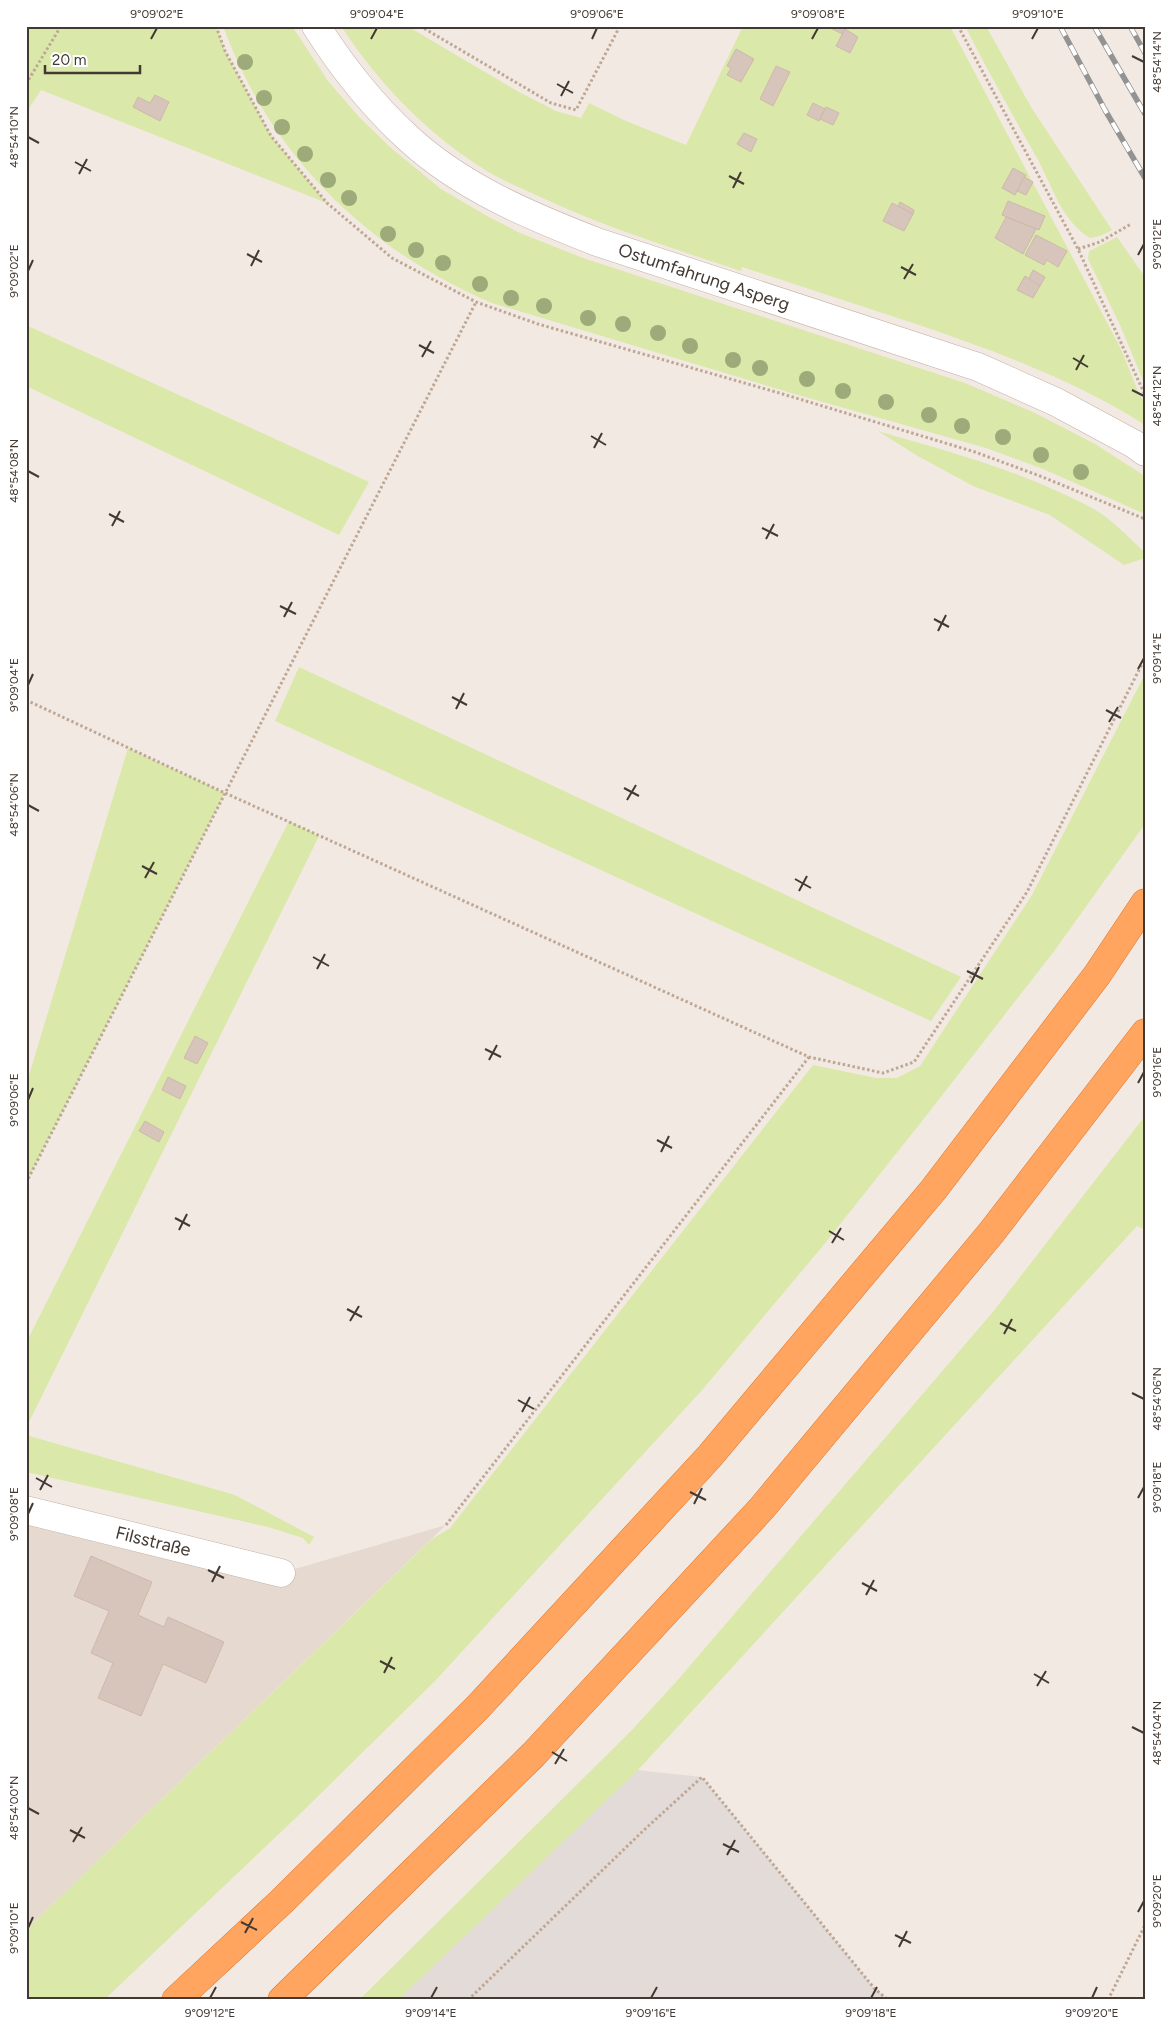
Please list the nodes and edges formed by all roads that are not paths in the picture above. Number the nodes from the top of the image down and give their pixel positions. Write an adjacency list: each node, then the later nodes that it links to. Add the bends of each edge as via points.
1 (316, 26): 2 (street, Ostumfahrung Asperg, via 355,81 408,138 449,170 508,204 596,242 978,367 1056,402)
2 (1145, 452)
3 (1145, 903): 7 (highway, via 1097,975 934,1189 709,1457 477,1708 281,1902)
4 (1145, 1033): 8 (highway, via 991,1233 762,1508 533,1755)
5 (26, 1510): 6 (street, Filsstraße)
6 (281, 1573)
7 (176, 2000)
8 (282, 2000)

